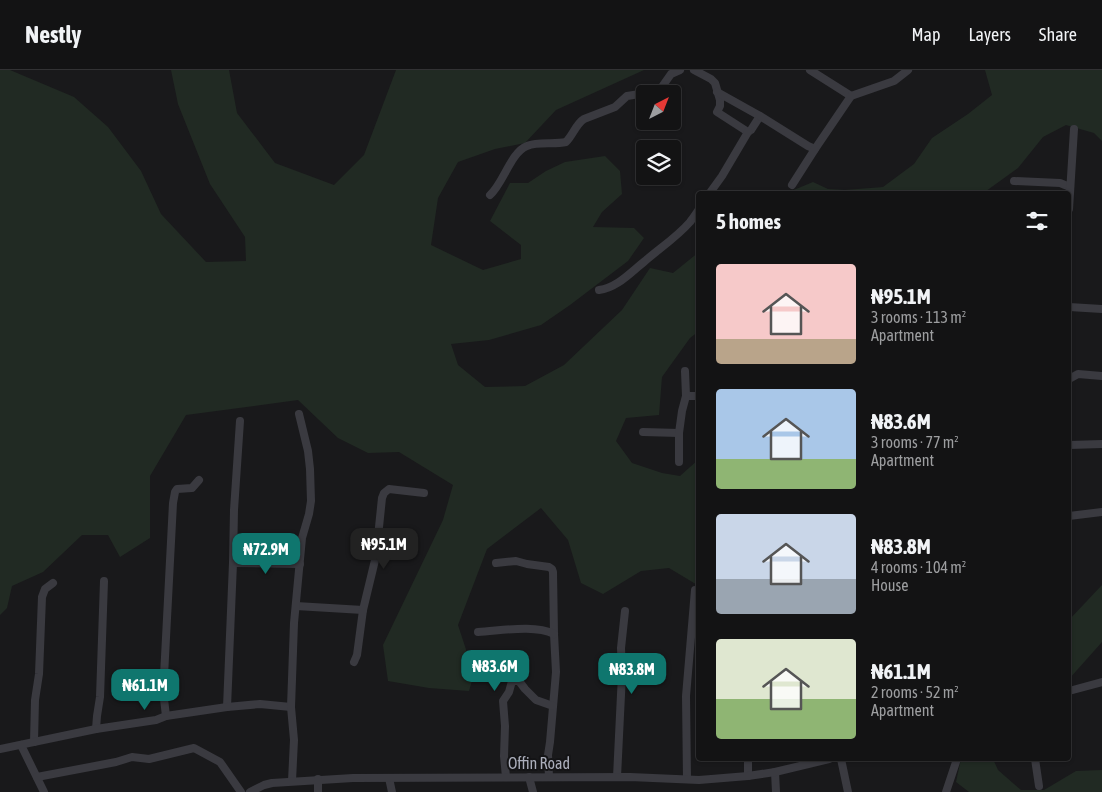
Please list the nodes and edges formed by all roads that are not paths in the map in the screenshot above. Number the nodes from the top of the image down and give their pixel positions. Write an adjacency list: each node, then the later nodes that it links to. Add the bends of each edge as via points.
1 (680, 70): 16 (street, via 671,74 659,91 627,96 615,107 584,118 566,142 522,148)
2 (694, 70): 5 (street, via 711,79)
3 (810, 70): 6 (street)
4 (908, 70): 6 (street, via 894,81)
5 (717, 92): 7 (street); 9 (street, via 720,100 717,112)
6 (851, 96): 10 (street)
7 (760, 116): 9 (street); 10 (street)
8 (1074, 128): 13 (street)
9 (748, 132): 14 (street)
10 (815, 149): 12 (street)
11 (1014, 181): 13 (street, via 1060,183)
12 (792, 185)
13 (1070, 187): 15 (street)
14 (712, 191)
15 (1070, 191)
16 (490, 195)
17 (696, 213): 18 (street, via 670,241 627,277 608,289)
18 (599, 290)
19 (1071, 307): 20 (street)
20 (1102, 309)
21 (685, 371): 24 (street)
22 (1102, 376): 23 (street, via 1078,374)
23 (1071, 378)
24 (686, 396): 25 (street); 29 (street)
25 (696, 396)
26 (299, 414): 40 (street, via 308,451 311,489)
27 (240, 421): 38 (street)
28 (643, 432): 29 (street)
29 (679, 433): 32 (street)
30 (1102, 444): 31 (street)
31 (1071, 445)
32 (679, 462)
33 (199, 480): 55 (street, via 192,488 177,489 173,503 164,676)
34 (424, 493): 45 (street, via 389,489 384,493 376,556)
35 (1098, 513): 36 (street); 37 (street)
36 (1071, 516)
37 (1102, 520)
38 (233, 563): 40 (street); 53 (street)
39 (496, 563): 48 (street, via 516,561 552,569)
40 (300, 564): 44 (street)
41 (104, 581): 56 (street)
42 (53, 583): 57 (street, via 45,589 42,597)
43 (695, 590): 74 (street, via 686,696)
44 (296, 606): 45 (street); 54 (street)
45 (363, 610): 49 (street)
46 (625, 611): 71 (street)
47 (478, 632): 48 (street, via 519,629)
48 (554, 634): 52 (street, via 556,672)
49 (354, 662)
50 (1100, 684): 51 (street)
51 (1071, 691)
52 (553, 706): 68 (street, via 536,700 519,681 512,681 503,701); 70 (street, via 548,749)
53 (227, 707): 54 (street, via 260,704); 55 (street)
54 (291, 707): 75 (street, via 294,740)
55 (166, 716): 56 (street)
56 (96, 729): 57 (street)
57 (34, 742): 58 (street)
58 (21, 745): 59 (street); 67 (street)
59 (0, 749)
60 (748, 761): 66 (street)
61 (821, 761): 65 (street, Offin Road)
62 (841, 761): 84 (street)
63 (956, 761): 85 (street)
64 (1035, 761): 76 (street)
65 (774, 772): 66 (street, Offin Road); 83 (street)
66 (748, 776): 74 (street, Offin Road)
67 (37, 777): 77 (street); 78 (street, via 132,757 149,759 194,748 220,762)
68 (506, 777): 69 (street, Offin Road); 72 (street, Offin Road)
69 (529, 777): 70 (street, Offin Road); 82 (street)
70 (549, 777): 71 (street, Offin Road)
71 (617, 777): 74 (street, Offin Road)
72 (389, 778): 73 (street, Offin Road); 81 (street)
73 (318, 779): 75 (street, Offin Road); 80 (street)
74 (687, 779)
75 (292, 781): 79 (street, Offin Road, via 264,785)
76 (1040, 786)
77 (44, 792)
78 (241, 792)
79 (250, 792)
80 (318, 792)
81 (392, 792)
82 (532, 792)
83 (776, 792)
84 (848, 792)
85 (946, 792)

